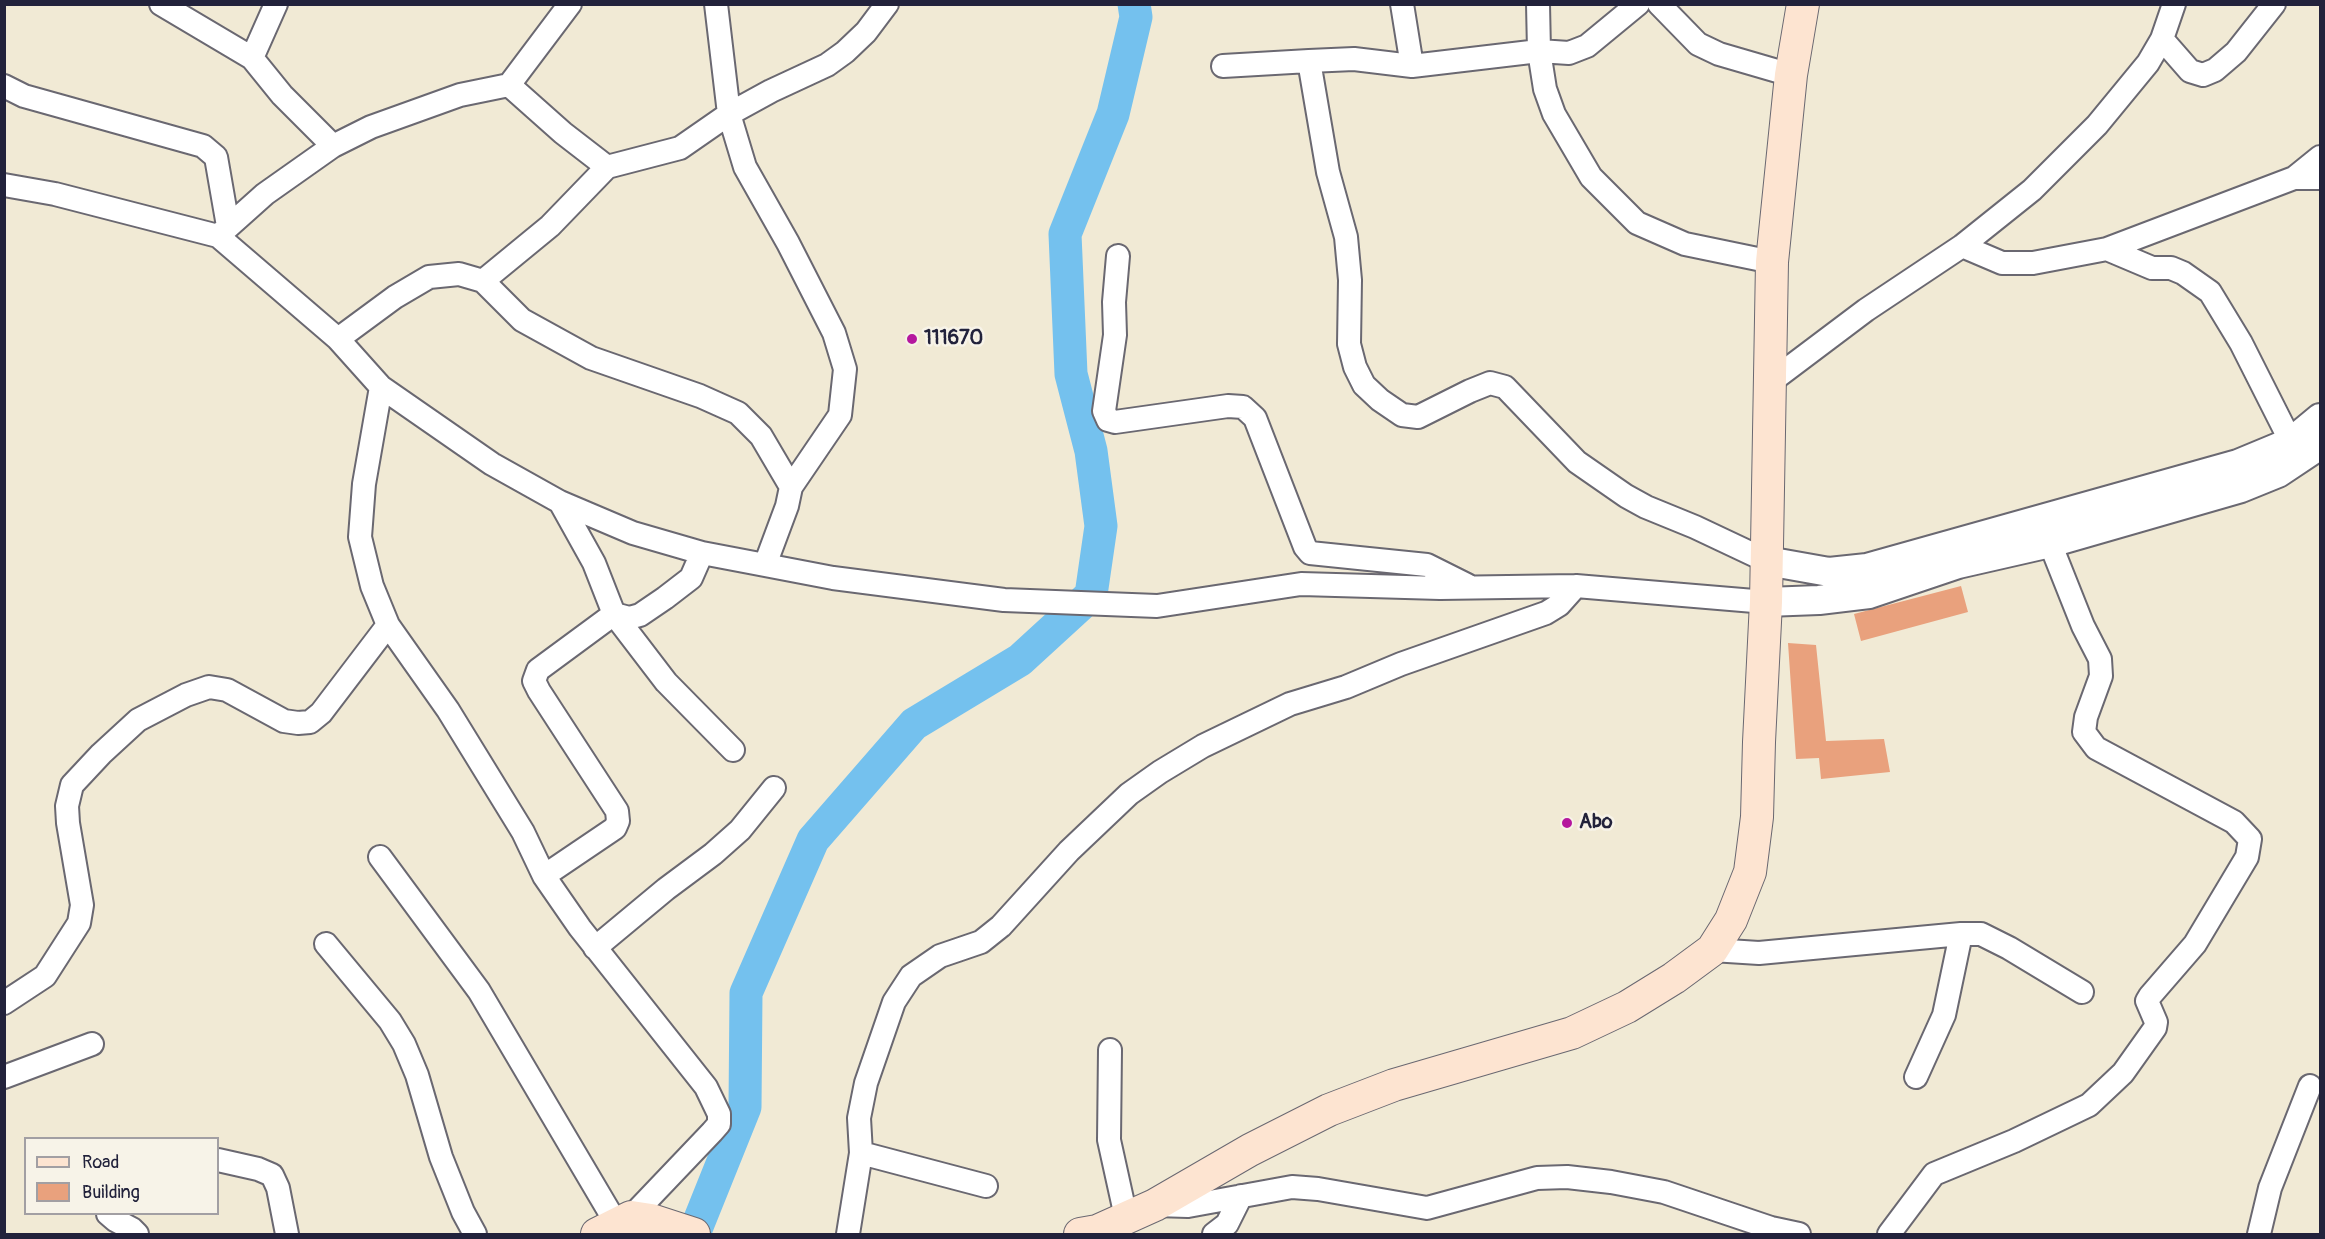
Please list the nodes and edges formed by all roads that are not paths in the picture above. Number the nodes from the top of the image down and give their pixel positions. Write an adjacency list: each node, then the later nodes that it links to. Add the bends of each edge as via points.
1 (161, 4): 15 (street)
2 (276, 4): 15 (street)
3 (716, 4): 22 (street)
4 (887, 4): 22 (street, via 846,52)
5 (1402, 4): 18 (street)
6 (1538, 4): 14 (street)
7 (1638, 4): 14 (street, via 1587,46 1569,53)
8 (1659, 4): 19 (street, via 1698,44)
9 (1803, 4): 19 (main road)
10 (2174, 4): 13 (street)
11 (2274, 4): 13 (street, via 2236,52 2203,75 2190,71)
12 (565, 6): 20 (street)
13 (2162, 39): 30 (street, via 2148,63 2097,125 2032,190)
14 (1539, 51): 18 (street); 33 (street, via 1554,114 1592,177 1637,223 1685,244)
15 (252, 58): 23 (street)
16 (1309, 61): 17 (street); 18 (street, via 1354,60); 45 (street, via 1328,172 1346,237 1350,344 1364,385 1402,415 1418,417 1490,383 1505,387 1577,462 1626,496)
17 (1223, 66)
18 (1412, 66)
19 (1791, 75): 33 (main road)
20 (509, 85): 23 (street, via 460,96 371,127); 25 (street)
21 (4, 86): 29 (street, via 24,96 202,146 216,157)
22 (729, 114): 25 (street, via 680,148); 41 (street, via 745,167 834,333 845,369 840,415)
23 (333, 146): 29 (street, via 265,194)
24 (2320, 157): 26 (street)
25 (607, 167): 34 (street, via 550,226)
26 (2294, 178): 27 (street); 31 (street)
27 (2320, 178)
28 (4, 185): 29 (street)
29 (223, 230): 35 (street)
30 (1962, 246): 31 (street, via 2001,263 2032,263); 36 (street, via 1866,310)
31 (2107, 249): 39 (street, via 2152,268 2171,268 2183,273 2210,292 2241,343)
32 (1118, 256): 48 (street, via 1115,335 1104,411 1108,420 1243,407 1255,418 1310,553 1427,565)
33 (1772, 262): 36 (main road)
34 (483, 281): 35 (street, via 459,274 429,277); 41 (street, via 522,320 591,358 738,413 762,436)
35 (338, 339): 37 (street)
36 (1769, 383): 45 (main road)
37 (381, 387): 42 (street, via 492,464); 51 (street, via 364,484 360,537)
38 (2320, 418): 39 (street)
39 (2291, 442): 45 (street, via 2238,464 1867,568 1829,572)
40 (2320, 445): 43 (street, via 2278,473 2241,488)
41 (791, 487): 46 (street)
42 (560, 501): 44 (street, via 633,532); 50 (street, via 594,563)
43 (2050, 543): 49 (street, via 1958,564 1869,594); 83 (street, via 2100,659 2101,676 2084,732 2096,748 2234,822 2250,840 2247,857 2195,944 2147,1001 2155,1028 2123,1073 2089,1105 1934,1174)
44 (702, 553): 46 (street); 50 (street, via 691,578 665,598 640,615 629,618)
45 (1767, 561): 49 (main road)
46 (765, 565): 48 (street, via 832,578 1004,600 1157,606 1301,584)
47 (1576, 586): 48 (street); 49 (street); 67 (street, via 1546,613 1290,704 1203,746 1129,794 1069,850 1001,926 981,942 940,956 911,976 894,1002 866,1083 859,1118)
48 (1471, 587)
49 (1766, 602): 59 (main road, via 1757,817 1750,872 1731,920)
50 (614, 614): 52 (street, via 666,682); 55 (street, via 538,670 534,681 617,811 618,821 615,828)
51 (387, 625): 55 (street, via 448,710 523,832); 61 (street, via 321,713 310,722 284,721 227,690 209,687 186,694 138,720 101,754 72,785 67,806 82,904 79,923 45,976)
52 (733, 750)
53 (774, 788): 58 (street, via 740,831)
54 (380, 858): 74 (street, via 479,991)
55 (544, 876): 58 (street)
56 (1961, 934): 59 (street, via 1759,952); 60 (street, via 1981,934); 65 (street, via 1944,1015)
57 (326, 944): 78 (street, via 390,1021 404,1044 441,1157)
58 (595, 948): 74 (street, via 706,1087 719,1114 719,1124 712,1132)
59 (1712, 950): 71 (main road, via 1627,1007 1572,1033 1394,1085 1329,1110)
60 (2082, 992)
61 (4, 1003)
62 (92, 1044): 64 (street)
63 (1110, 1050): 73 (street, via 1109,1140)
64 (4, 1077)
65 (1916, 1077)
66 (2310, 1086): 84 (street, via 2270,1188)
67 (861, 1153): 69 (street); 79 (street)
68 (219, 1160): 77 (street, via 272,1175)
69 (986, 1186)
70 (1241, 1196): 71 (street, via 1188,1206); 81 (street, via 1227,1224); 82 (street, via 1292,1187 1427,1208 1537,1178 1567,1177 1664,1192)
71 (1155, 1205): 73 (main road)
72 (109, 1215): 76 (street)
73 (1126, 1217): 80 (main road, via 1097,1231)
74 (614, 1225): 75 (main road, via 651,1220)
75 (684, 1231)
76 (136, 1234)
77 (287, 1234)
78 (475, 1234)
79 (848, 1234)
80 (1080, 1234)
81 (1214, 1234)
82 (1799, 1234)
83 (1888, 1234)
84 (2259, 1234)

